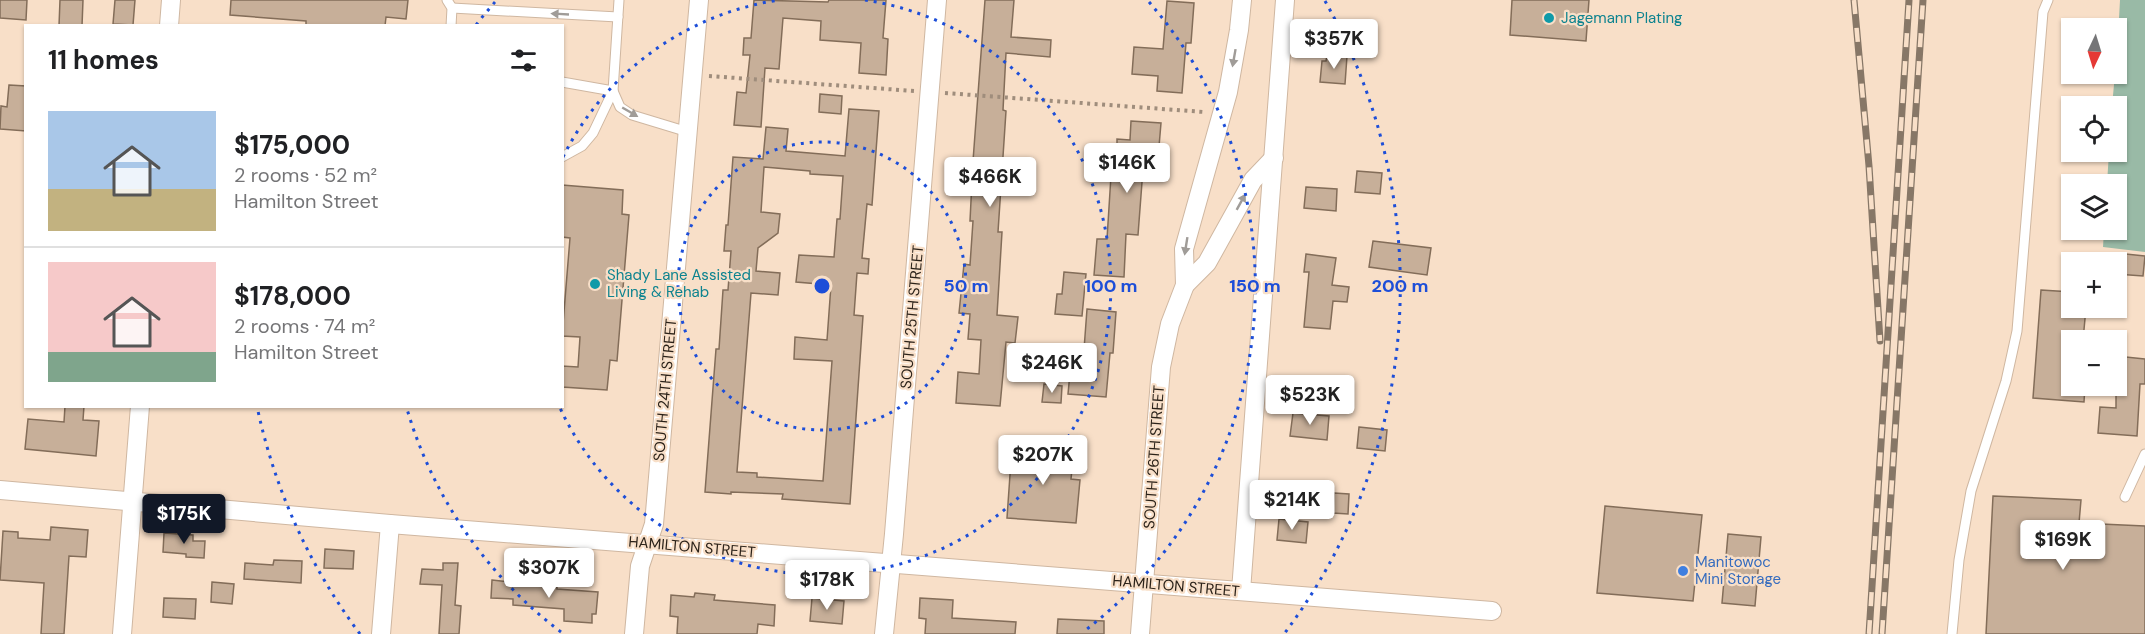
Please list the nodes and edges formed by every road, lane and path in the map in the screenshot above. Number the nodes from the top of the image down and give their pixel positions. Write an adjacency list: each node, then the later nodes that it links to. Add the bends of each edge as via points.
1 (171, 0): 10 (street)
2 (619, 0): 9 (lane)
3 (699, 0): 12 (street, SOUTH 24TH STREET)
4 (937, 0): 15 (street, SOUTH 25TH STREET)
5 (1242, 0): 16 (street, SOUTH 26TH STREET, one-way to 16)
6 (1286, 0): 19 (street)
7 (2048, 0): 37 (lane, via 2043,12 2017,331 2006,381 1971,491)
8 (449, 4): 9 (lane, one-way to 8); 11 (lane)
9 (618, 17): 14 (lane)
10 (169, 24)
11 (451, 24)
12 (693, 75): 15 (path); 17 (street, SOUTH 24TH STREET)
13 (564, 82): 14 (lane)
14 (613, 91): 17 (lane, one-way to 17, via 620,107 632,116); 18 (lane, via 588,140)
15 (930, 92): 16 (path); 28 (street, SOUTH 25TH STREET)
16 (1222, 113): 20 (street, SOUTH 26TH STREET, one-way to 20, via 1184,249)
17 (688, 132): 27 (street, SOUTH 24TH STREET, via 654,524)
18 (564, 156)
19 (1274, 158): 20 (street, SOUTH 26TH STREET, one-way to 19, via 1207,262 1253,180); 30 (street)
20 (1185, 285): 29 (street, SOUTH 26TH STREET, via 1170,324 1161,367)
21 (140, 408): 25 (street)
22 (2145, 454): 24 (lane)
23 (0, 490): 25 (street, HAMILTON STREET)
24 (2125, 497)
25 (133, 501): 26 (street, HAMILTON STREET); 32 (street)
26 (390, 524): 27 (street, HAMILTON STREET); 33 (street)
27 (646, 543): 28 (street, HAMILTON STREET); 34 (street, SOUTH 24TH STREET)
28 (891, 563): 29 (street, HAMILTON STREET); 35 (street, SOUTH 25TH STREET)
29 (1144, 583): 30 (street, HAMILTON STREET); 36 (street, SOUTH 26TH STREET)
30 (1241, 591): 31 (street, HAMILTON STREET)
31 (1492, 611)
32 (122, 634)
33 (381, 634)
34 (634, 634)
35 (884, 634)
36 (1140, 634)
37 (1952, 634)

